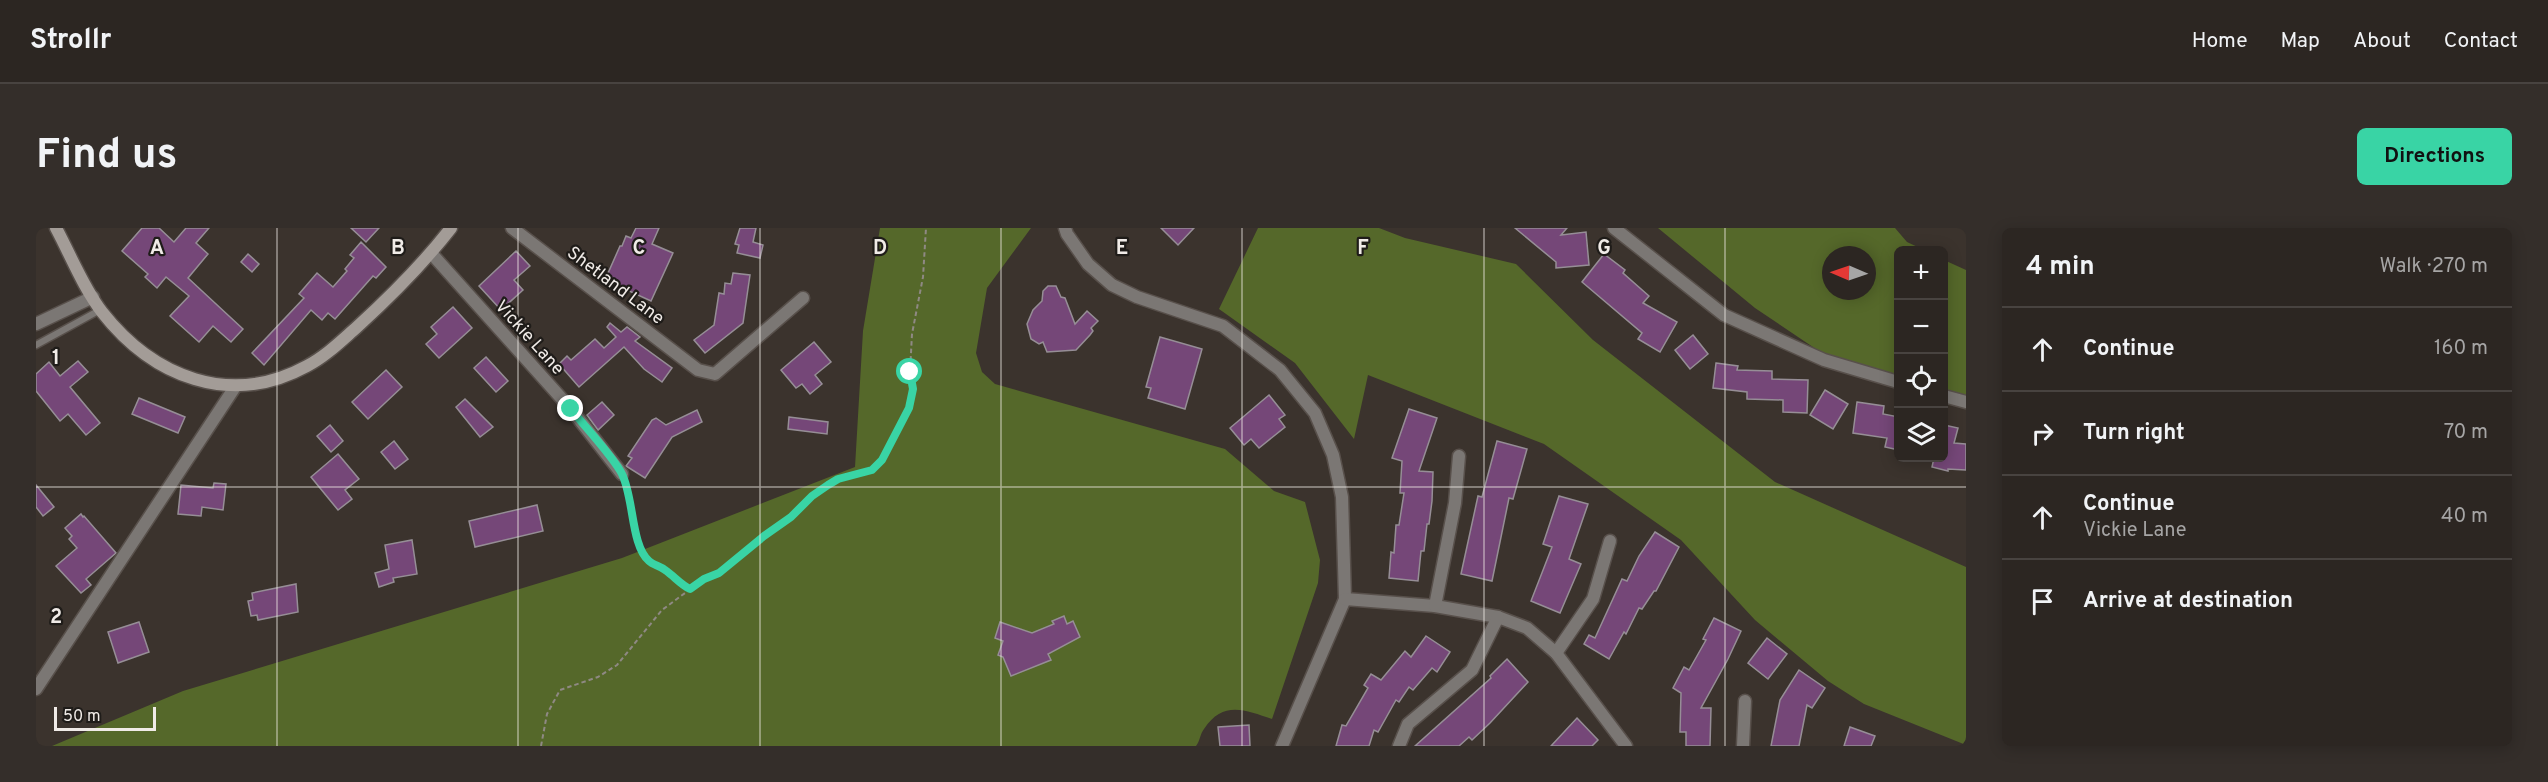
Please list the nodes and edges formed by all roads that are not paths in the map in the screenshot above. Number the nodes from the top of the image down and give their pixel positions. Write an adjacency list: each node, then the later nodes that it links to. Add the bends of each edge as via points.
1 (56, 228): 7 (street)
2 (451, 228): 6 (street)
3 (512, 228): 8 (street, Shetland Lane, via 698,370 715,374)
4 (1065, 228): 19 (street, via 1088,264 1112,285 1223,326 1280,370 1315,413 1334,455 1342,497)
5 (1614, 228): 12 (street, via 1724,315 1824,360)
6 (431, 253): 13 (street, via 399,290 329,352 290,375); 17 (street, Vickie Lane, via 571,409)
7 (93, 297): 9 (street); 10 (street)
8 (803, 298)
9 (100, 310): 11 (lane); 13 (street, via 124,338 159,364 190,379)
10 (36, 324)
11 (36, 345)
12 (1894, 381)
13 (235, 387): 23 (street)
14 (1948, 397): 15 (street)
15 (1966, 402)
16 (1459, 456): 20 (street, via 1455,503)
17 (622, 474)
18 (1610, 541): 22 (street, via 1593,600)
19 (1345, 599): 20 (street); 25 (street)
20 (1435, 606): 21 (street)
21 (1498, 617): 22 (street, via 1527,628); 26 (street, via 1472,670 1408,724)
22 (1556, 653): 27 (street)
23 (36, 689)
24 (1745, 701): 28 (street)
25 (1282, 746)
26 (1399, 746)
27 (1626, 746)
28 (1743, 746)

